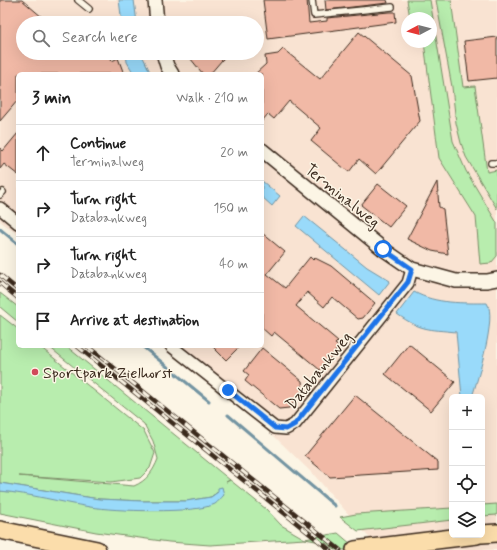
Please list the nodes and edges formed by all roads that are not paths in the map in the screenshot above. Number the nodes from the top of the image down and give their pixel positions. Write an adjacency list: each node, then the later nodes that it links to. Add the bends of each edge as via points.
1 (78, 0): 5 (lane)
2 (155, 0): 6 (street)
3 (312, 0): 4 (lane, via 314,15)
4 (392, 7)
5 (89, 9)
6 (156, 16)
7 (165, 60): 8 (street)
8 (171, 72)
9 (264, 152): 12 (street, Terminalweg, via 383,249)
10 (0, 208): 11 (street)
11 (16, 221)
12 (412, 269): 13 (street, Terminalweg, via 456,281); 14 (street, Databankweg, via 408,282 295,424 286,429 275,428)
13 (497, 279)
14 (174, 348)
15 (0, 530): 19 (main road)
16 (497, 532): 17 (main road)
17 (485, 534)
18 (453, 538): 20 (main road)
19 (96, 550)
20 (355, 550)

